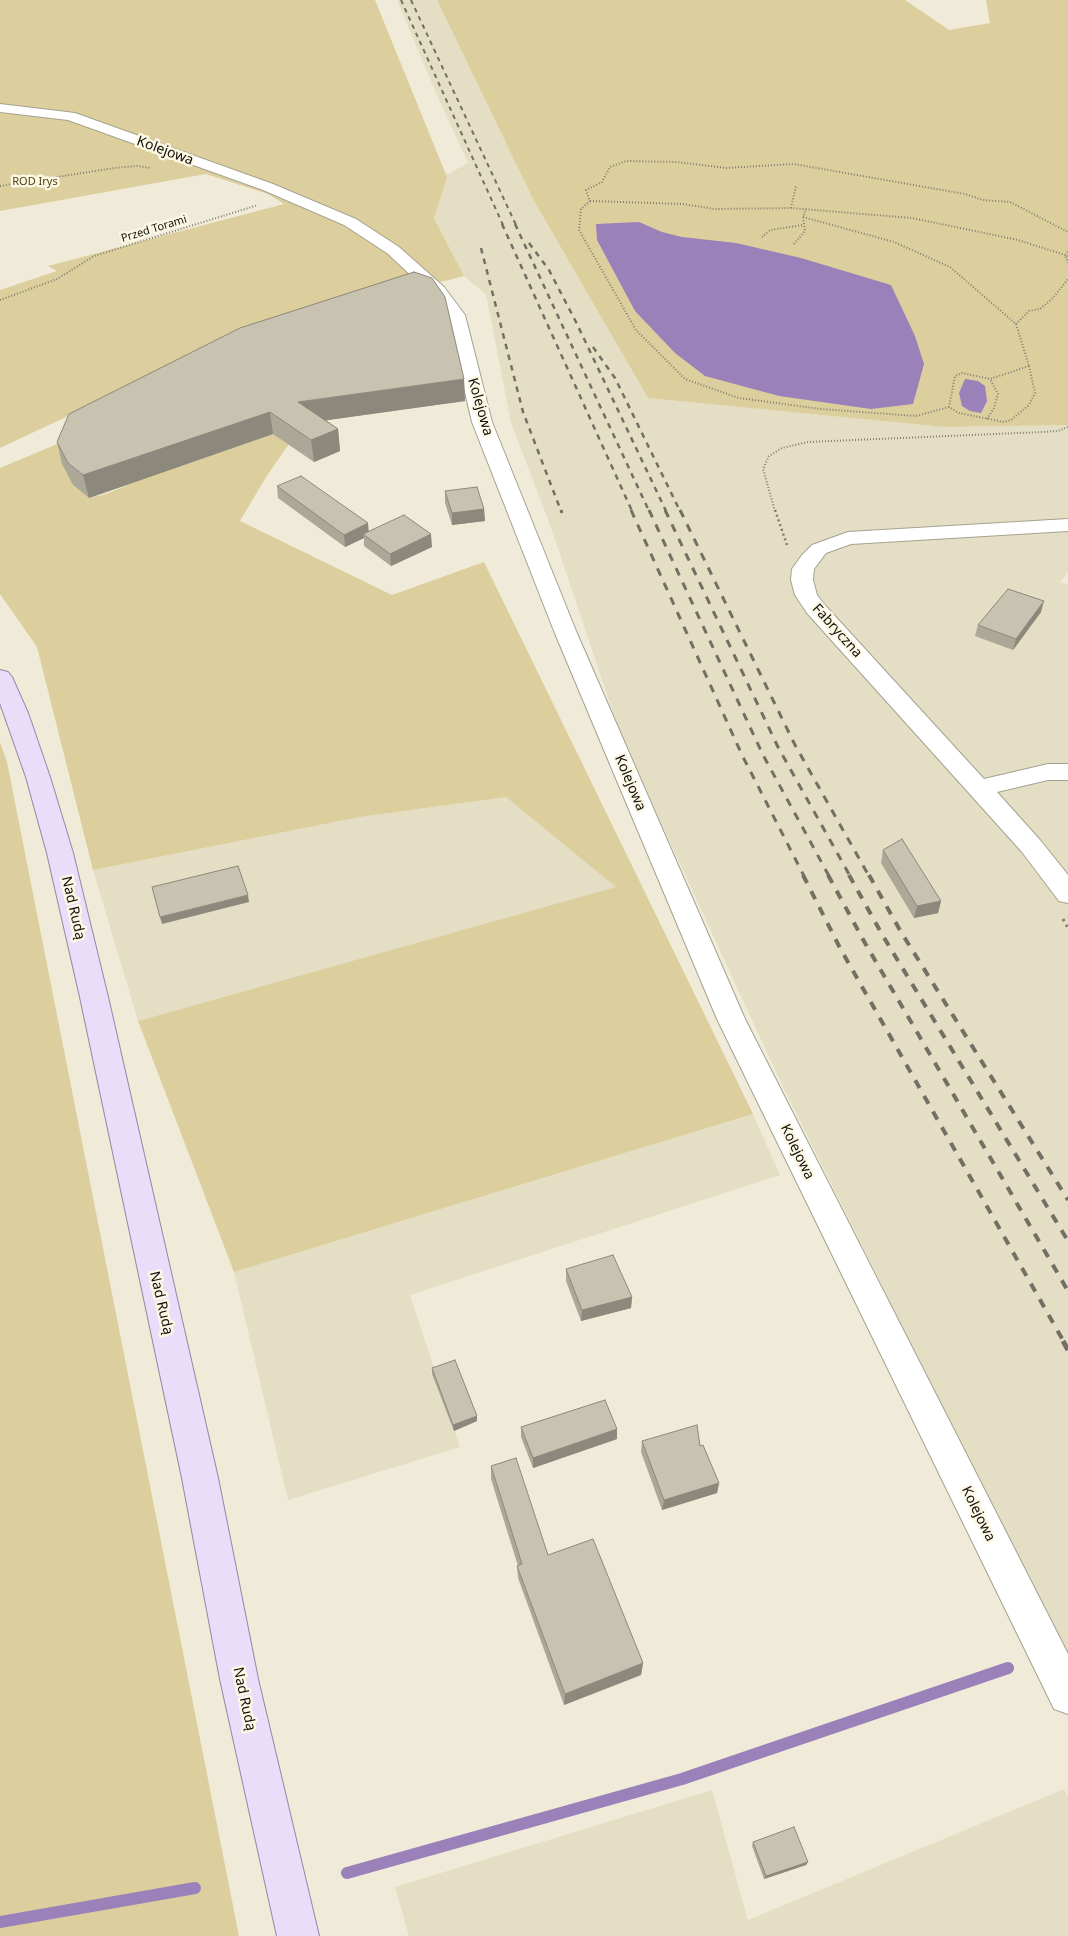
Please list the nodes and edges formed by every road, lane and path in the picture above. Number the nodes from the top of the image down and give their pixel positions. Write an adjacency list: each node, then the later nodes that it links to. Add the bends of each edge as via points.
1 (0, 108): 2 (street, Kolejowa, via 70,116)
2 (196, 163): 3 (path, via 164,169 114,168); 5 (street, Kolejowa)
3 (0, 186)
4 (796, 186): 7 (path)
5 (290, 196): 18 (path, Przed Torami, via 94,256 57,279); 32 (street, Kolejowa, via 350,222 393,250 438,291 456,315 486,431 565,631 731,1019)
6 (590, 201): 7 (path, via 683,204 715,209); 11 (path, via 586,190 602,182 610,167 626,161 677,162 726,168 794,164 965,194 983,200 1010,202); 22 (path, via 581,209 579,230 636,330 685,379 739,398 821,409 916,416)
7 (791, 208): 8 (path)
8 (806, 209): 9 (path); 15 (path, via 912,218 1018,240)
9 (803, 217): 10 (path); 19 (path, via 894,242 950,267)
10 (803, 225): 12 (path, via 770,230); 13 (path, via 805,231)
11 (1068, 232)
12 (762, 237)
13 (794, 244)
14 (1068, 252): 15 (path)
15 (1067, 255): 16 (path)
16 (1068, 264)
17 (1068, 279): 19 (path, via 1054,298 1040,309 1029,311)
18 (0, 300)
19 (1016, 324): 20 (path)
20 (1029, 366): 21 (path); 23 (path, via 1035,393 1029,405 1011,420)
21 (990, 379): 22 (path, via 962,373 955,376); 23 (path, via 998,394)
22 (949, 407): 23 (path, via 959,413)
23 (987, 419)
24 (1068, 427): 26 (path, via 1042,432 808,442 782,448 770,456 763,469)
25 (1068, 525): 29 (street, Fabryczna, via 848,538 819,549 804,569 802,580 806,595 815,608)
26 (791, 555)
27 (0, 677): 33 (main road, Nad Rudą, via 38,777 66,882 200,1478 239,1679)
28 (1068, 772): 29 (street, via 1048,772)
29 (981, 788): 30 (street, Fabryczna, via 1032,846)
30 (1064, 904): 31 (path)
31 (1068, 928)
32 (1068, 1695)
33 (298, 1936)

